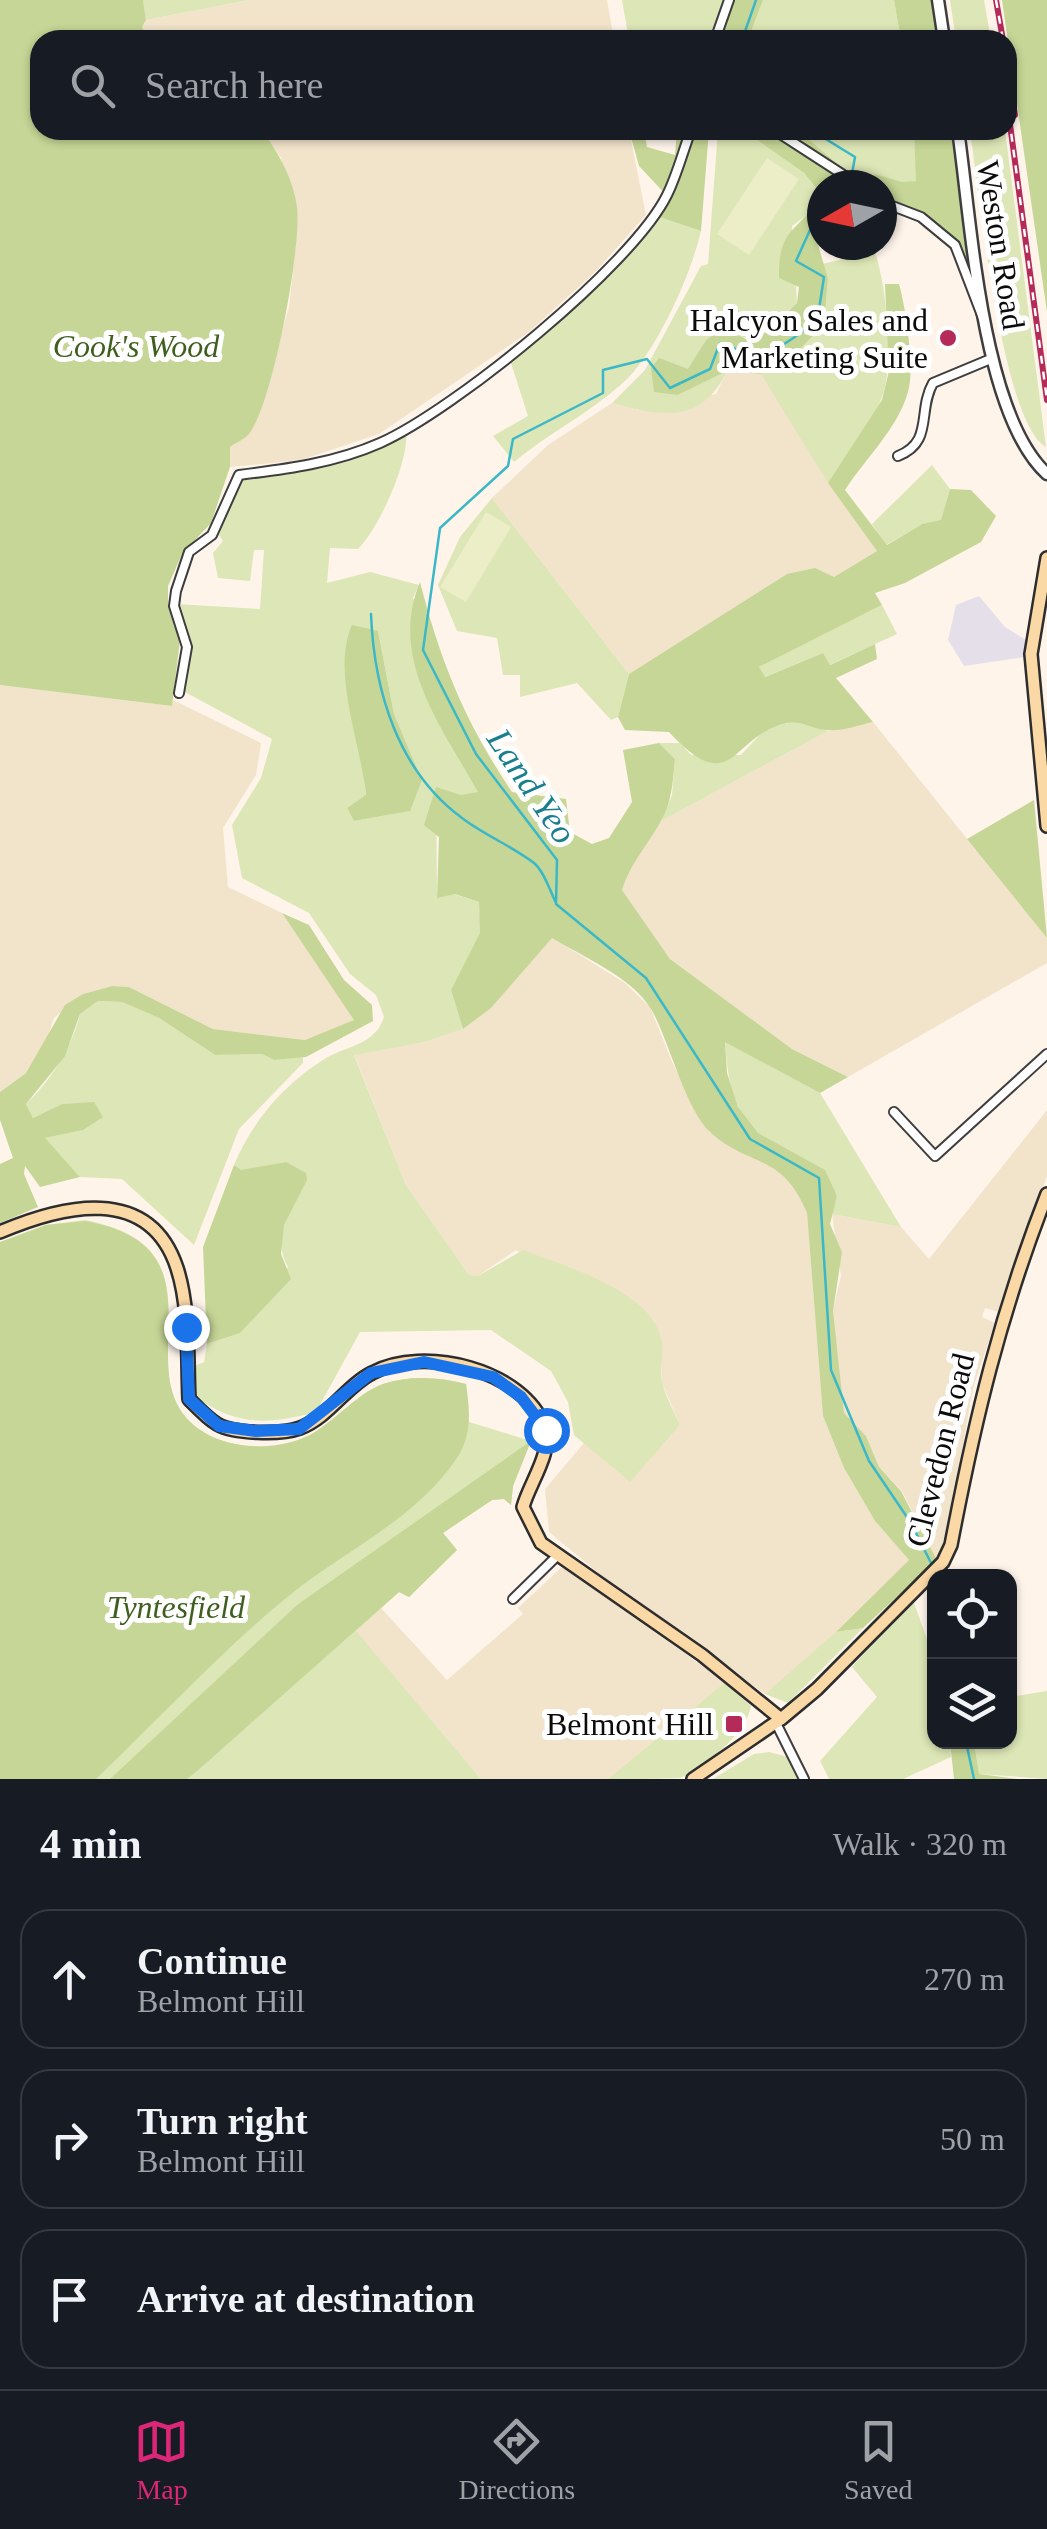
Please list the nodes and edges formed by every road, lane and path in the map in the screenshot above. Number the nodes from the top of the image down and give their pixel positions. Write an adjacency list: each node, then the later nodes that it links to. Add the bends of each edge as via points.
1 (729, 0): 3 (street)
2 (938, 0): 4 (street)
3 (718, 30)
4 (942, 30)
5 (687, 140): 15 (street, via 667,197 640,232 536,334 460,395 381,443 306,467 239,474 212,535 189,552 176,590 187,647)
6 (790, 140): 8 (street)
7 (959, 140): 10 (street, Weston Road)
8 (838, 170)
9 (897, 208): 10 (street, via 921,217 955,245)
10 (986, 321): 11 (street, Weston Road)
11 (992, 358): 12 (street, via 933,383 923,410 924,433 918,445); 13 (street, Weston Road, via 1018,434)
12 (898, 456)
13 (1047, 474)
14 (1047, 558): 16 (main road, via 1031,654)
15 (179, 694)
16 (1047, 826)
17 (1047, 1054): 18 (street, via 935,1156)
18 (894, 1112)
19 (1047, 1194): 23 (main road, Clevedon Road, via 982,1386 951,1545 936,1572)
20 (0, 1232): 21 (main road, via 43,1213 96,1205 151,1227 177,1266 189,1399 219,1426 299,1429 371,1373 396,1365 424,1362 493,1377 521,1397 546,1430 546,1450 523,1507 541,1543)
21 (558, 1555): 22 (street); 23 (main road, via 702,1655)
22 (514, 1599)
23 (779, 1721): 24 (main road, Clevedon Road); 25 (street)
24 (693, 1779)
25 (804, 1779)

